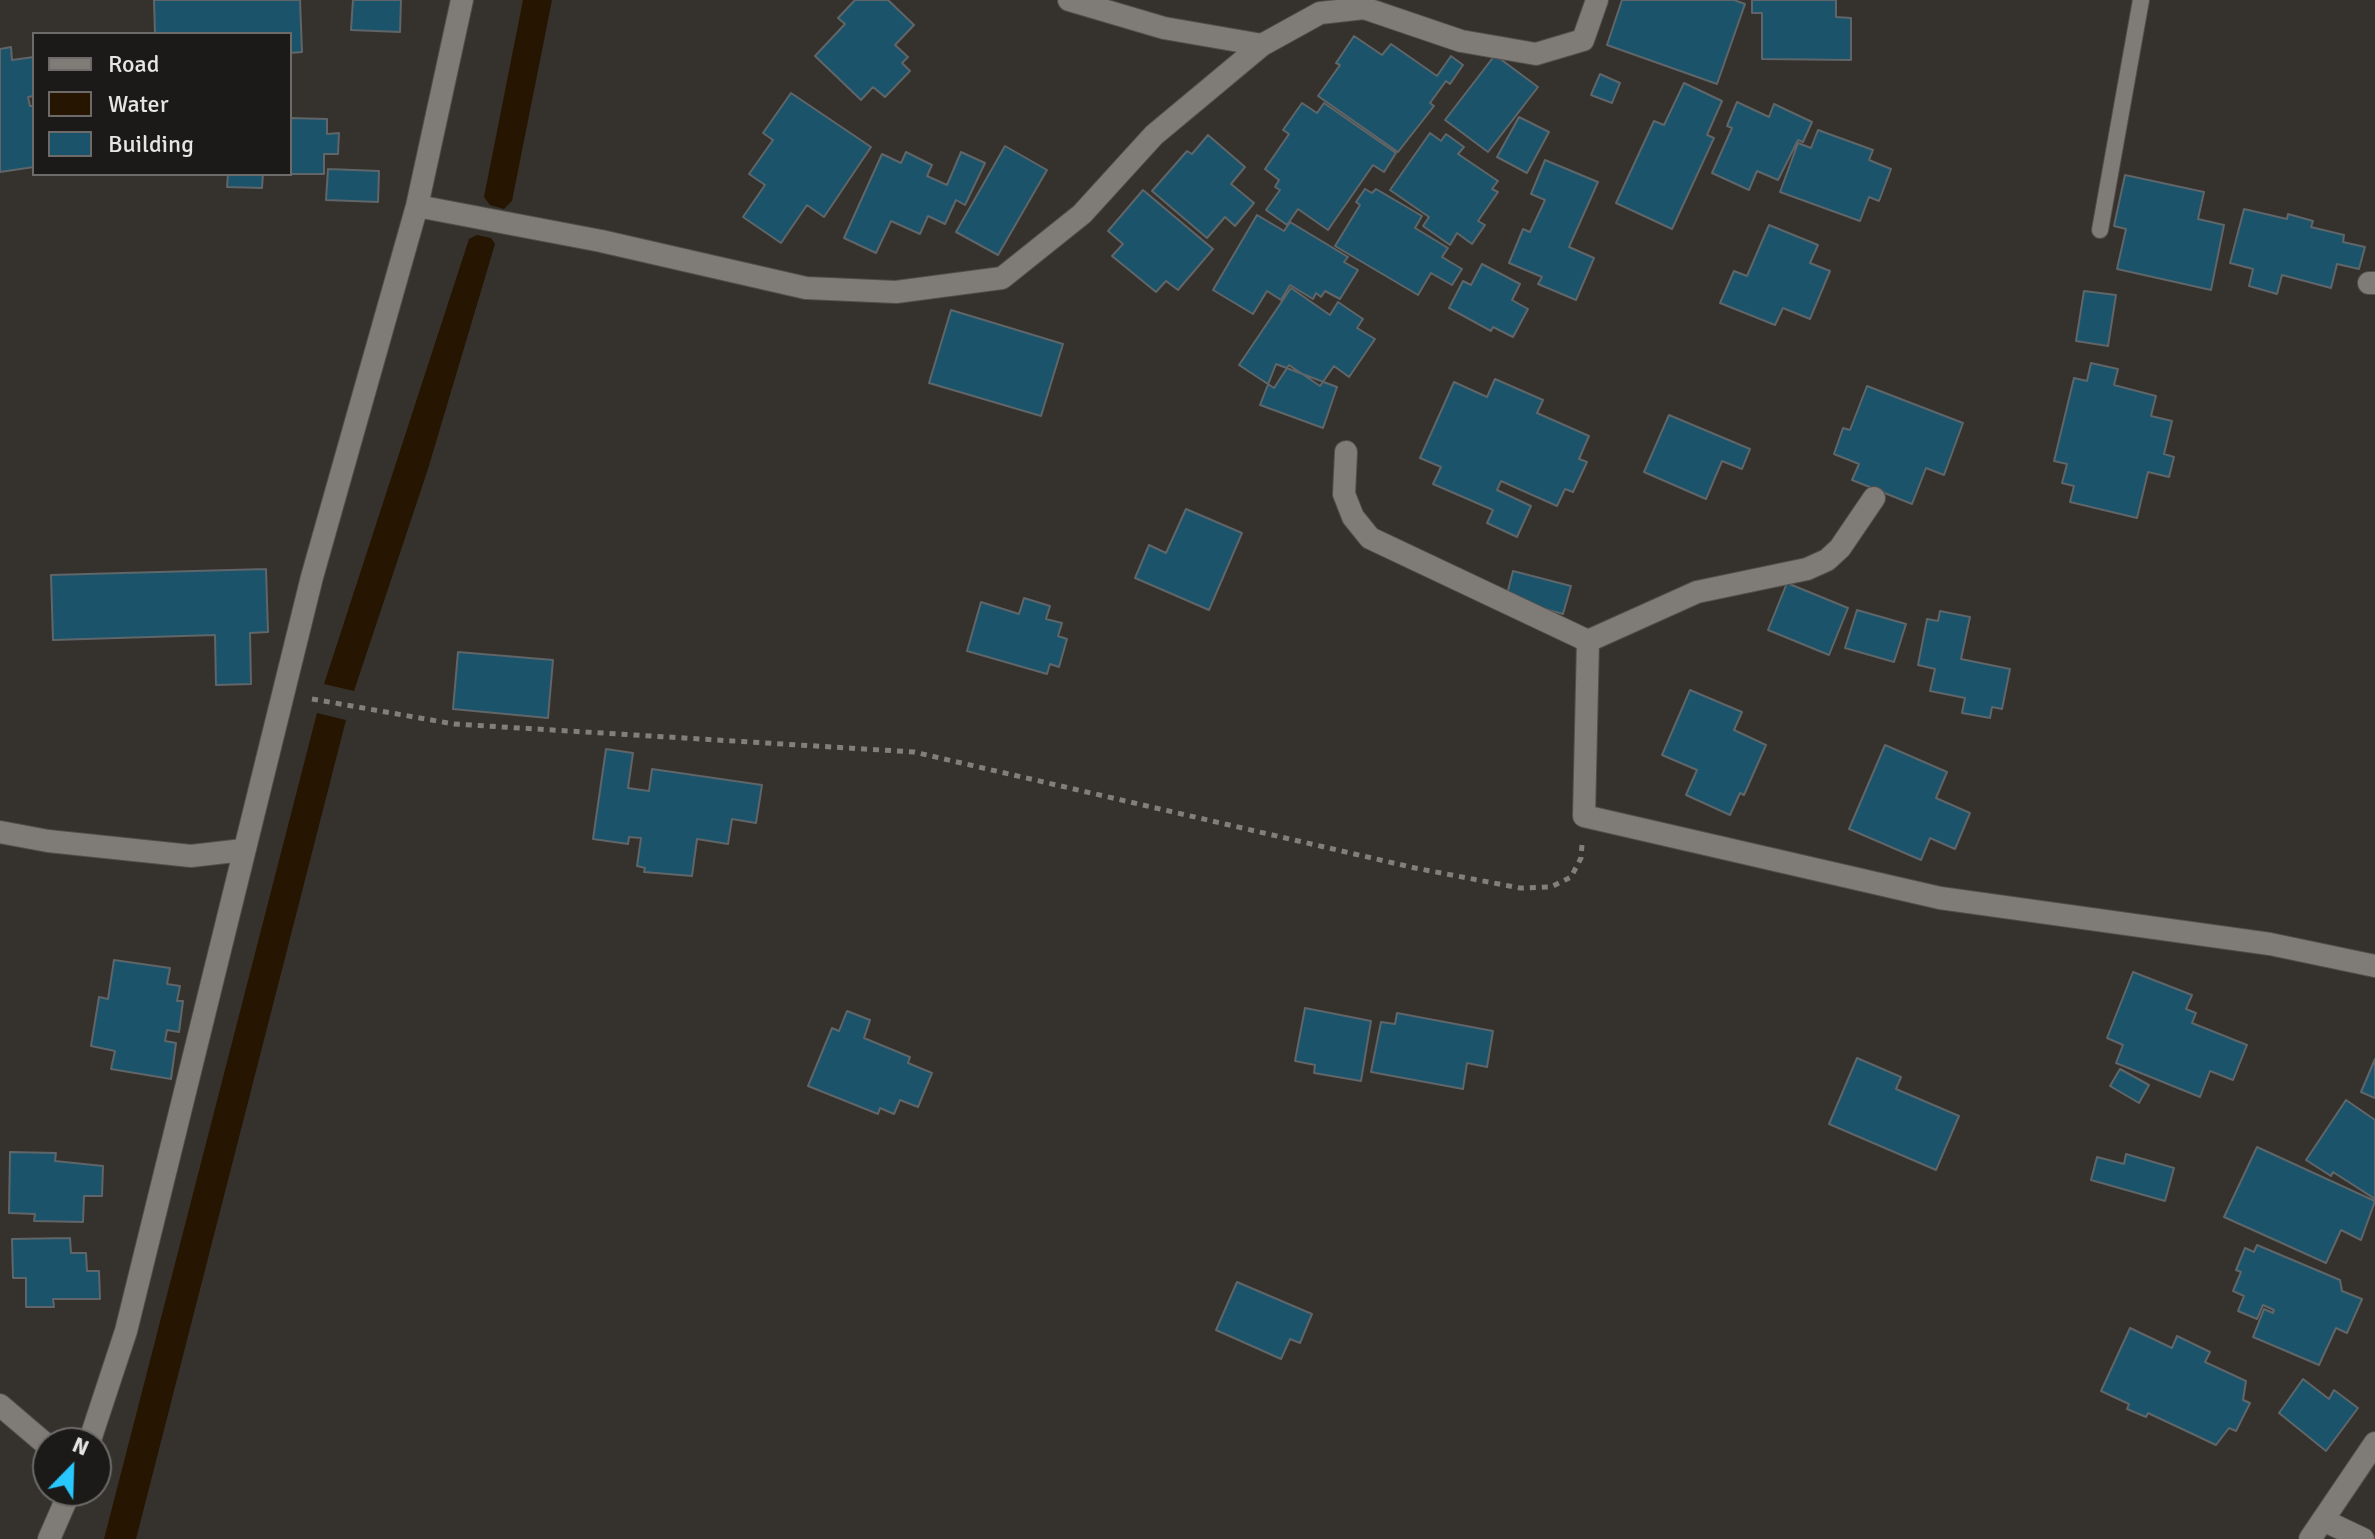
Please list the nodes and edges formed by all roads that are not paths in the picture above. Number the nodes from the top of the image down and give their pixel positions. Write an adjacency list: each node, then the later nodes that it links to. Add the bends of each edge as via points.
1 (462, 0): 6 (street)
2 (1069, 0): 5 (street, via 1164,28)
3 (1597, 0): 5 (street, via 1583,40 1536,54 1461,41 1364,8 1320,13)
4 (2141, 0): 7 (lane)
5 (1262, 45): 6 (street, via 1154,135 1082,214 1002,278 896,292 806,288)
6 (417, 206): 12 (street, via 312,577)
7 (2100, 230)
8 (1346, 452): 10 (street, via 1344,494 1370,538)
9 (1874, 498): 10 (street, via 1827,560 1697,592)
10 (1588, 641): 13 (street, via 1584,816 1940,898 2270,944)
11 (0, 832): 12 (street, via 191,856)
12 (243, 850): 15 (street, via 126,1331)
13 (2375, 966)
14 (0, 1405): 16 (street)
15 (94, 1427)
16 (32, 1432)
17 (2375, 1443): 19 (street)
18 (63, 1507): 20 (street)
19 (2317, 1530): 21 (street)
20 (49, 1539)
21 (2363, 1539)

